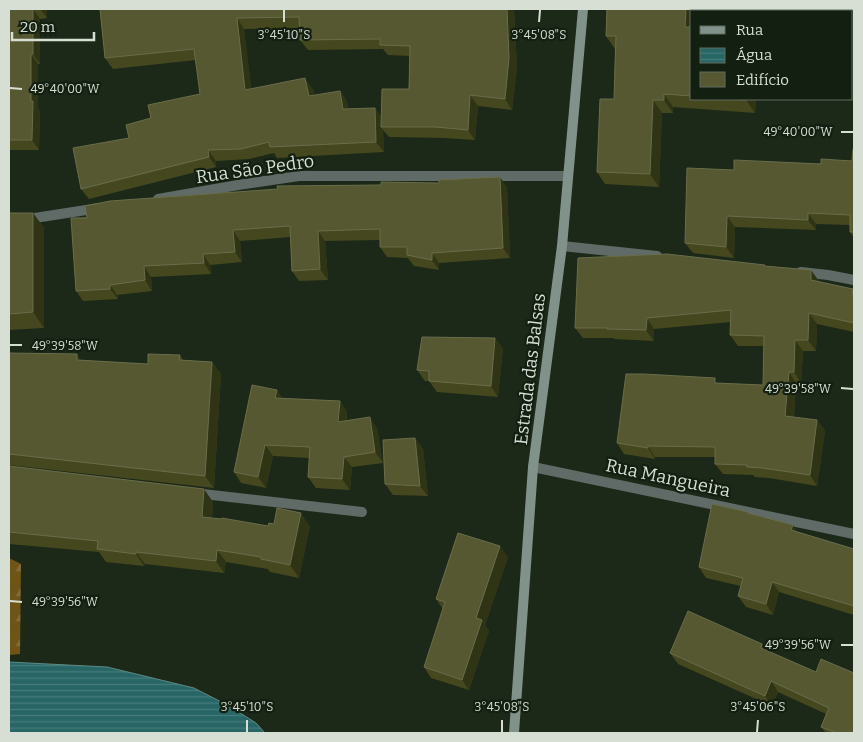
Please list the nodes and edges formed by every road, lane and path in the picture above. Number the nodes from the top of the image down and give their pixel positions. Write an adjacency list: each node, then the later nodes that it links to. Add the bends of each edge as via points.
1 (582, 9): 2 (street, Estrada das Balsas)
2 (568, 176): 3 (street, Rua São Pedro, via 300,176); 6 (street, Estrada das Balsas)
3 (152, 200)
4 (114, 206): 5 (street)
5 (9, 222)
6 (562, 246): 7 (street); 10 (street, Estrada das Balsas)
7 (670, 258)
8 (788, 270): 9 (street)
9 (854, 280)
10 (533, 467): 13 (street, Rua Mangueira); 14 (street, Estrada das Balsas)
11 (186, 492): 12 (street)
12 (362, 512)
13 (854, 534)
14 (514, 733)

